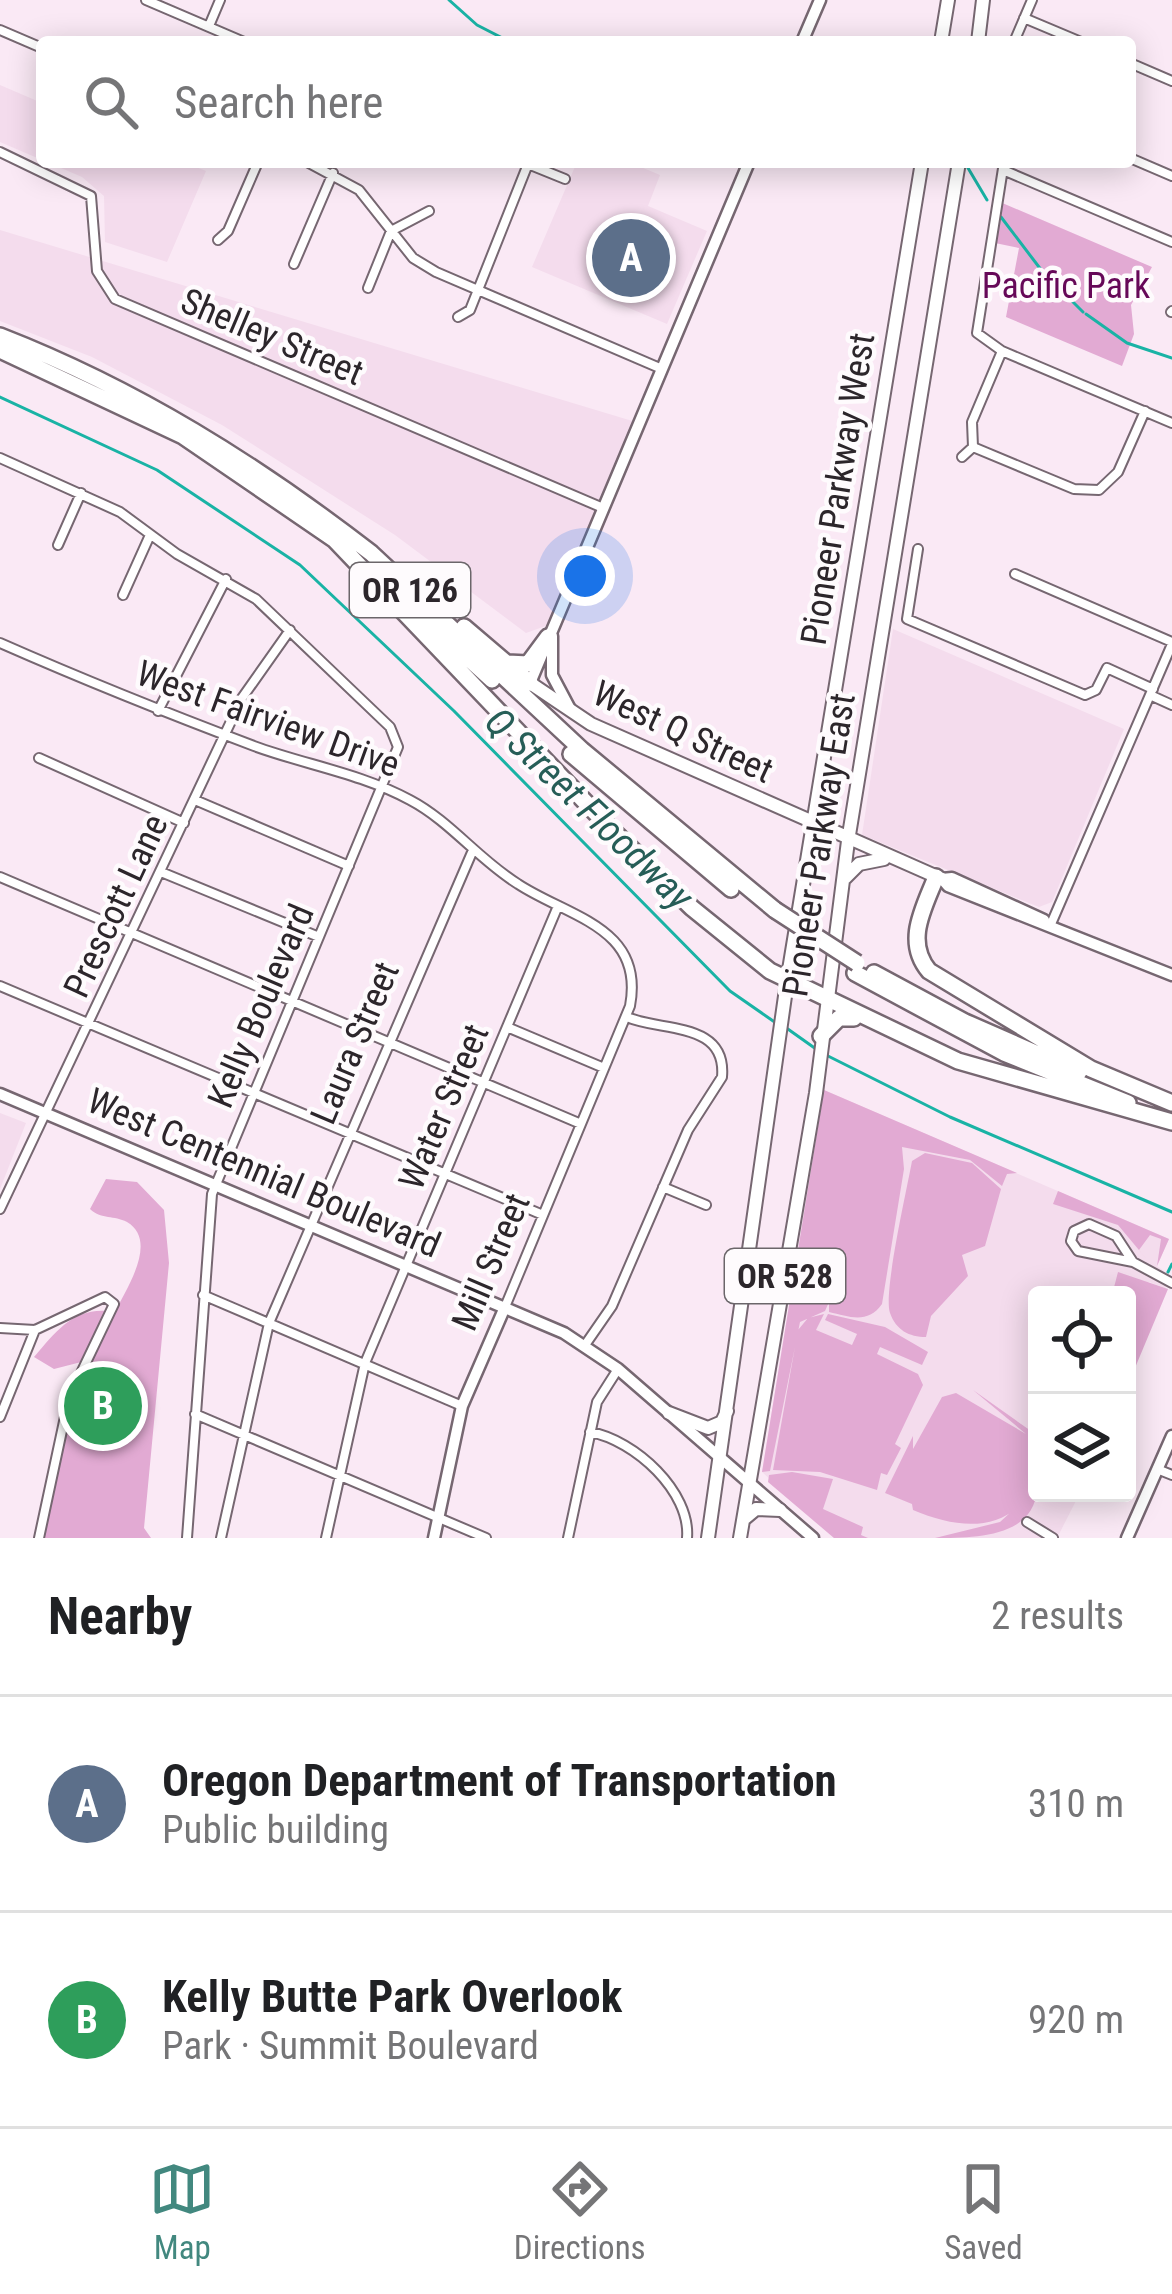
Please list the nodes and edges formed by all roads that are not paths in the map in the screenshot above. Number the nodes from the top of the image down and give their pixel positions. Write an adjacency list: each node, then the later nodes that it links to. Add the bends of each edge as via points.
1 (146, 0): 8 (street)
2 (220, 0): 8 (street)
3 (820, 0): 11 (street)
4 (948, 0): 12 (main road)
5 (983, 0): 13 (main road)
6 (1032, 0): 7 (street)
7 (1024, 18): 14 (street); 15 (street)
8 (208, 27): 10 (street)
9 (0, 30): 16 (street)
10 (230, 36)
11 (805, 36)
12 (942, 36)
13 (979, 36)
14 (1016, 36)
15 (1067, 36)
16 (36, 45)
17 (1136, 66): 18 (street)
18 (1172, 81)
19 (0, 152): 51 (street, Shelley Street, via 91,196 99,278 115,299)
20 (1136, 161): 31 (street)
21 (254, 168): 35 (street)
22 (321, 168): 30 (street)
23 (523, 168): 39 (street)
24 (538, 168): 32 (street)
25 (746, 168): 44 (street)
26 (921, 168): 75 (main road, Pioneer Parkway West)
27 (958, 168): 76 (main road, Pioneer Parkway East)
28 (1003, 168): 43 (street, via 976,333)
29 (1007, 168): 36 (street)
30 (333, 173): 34 (street, via 359,190); 37 (street)
31 (1172, 176)
32 (566, 179)
33 (429, 211): 34 (street)
34 (392, 232): 38 (street); 39 (street, via 413,258)
35 (218, 240)
36 (1172, 242)
37 (294, 264)
38 (368, 288)
39 (477, 290): 40 (street); 44 (street)
40 (458, 317)
41 (0, 336): 56 (highway, OR 126, via 187,424)
42 (0, 350): 53 (highway, OR 126, via 182,436)
43 (1002, 351): 45 (street); 47 (street, via 972,422)
44 (662, 369): 51 (street)
45 (1145, 411): 46 (street); 47 (street, via 1118,472 1099,490 1074,489)
46 (1172, 423)
47 (973, 447): 49 (street)
48 (0, 458): 50 (street)
49 (962, 458)
50 (81, 493): 52 (street); 54 (street)
51 (603, 508): 61 (street)
52 (151, 535): 58 (street); 59 (street)
53 (332, 537): 85 (highway, OR 126, via 632,808); 91 (highway, via 638,855)
54 (58, 545)
55 (918, 548): 66 (street, via 907,620 1084,695 1096,690 1106,668)
56 (371, 553): 64 (highway); 85 (highway, OR 126, via 582,751)
57 (1016, 574): 63 (street)
58 (226, 579): 60 (street); 68 (street)
59 (123, 595)
60 (290, 630): 70 (street, Prescott Lane, via 257,670); 72 (street, Kelly Boulevard, via 397,737)
61 (551, 630): 64 (highway, via 528,664); 65 (street); 69 (street, via 552,675)
62 (0, 643): 68 (street, West Fairview Drive)
63 (1172, 643): 66 (street)
64 (506, 663): 65 (highway)
65 (530, 682): 69 (main road, West Q Street)
66 (1151, 692): 67 (street); 86 (street)
67 (1172, 705)
68 (158, 711): 70 (street, West Fairview Drive)
69 (576, 716): 75 (main road, West Q Street)
70 (225, 733): 72 (street, West Fairview Drive); 73 (street, Prescott Lane)
71 (38, 758): 74 (street)
72 (382, 788): 77 (street, West Fairview Drive, via 416,803); 79 (street, Kelly Boulevard)
73 (195, 800): 74 (street, Prescott Lane); 79 (street)
74 (184, 823): 80 (street, Prescott Lane)
75 (815, 827): 76 (main road, West Q Street); 91 (main road, Pioneer Parkway West / OR 528)
76 (848, 841): 78 (main road, West Q Street); 83 (main road, Pioneer Parkway East / OR 528)
77 (472, 850): 84 (street, West Fairview Drive); 100 (street, Laura Street)
78 (891, 859): 82 (main road, West Q Street); 83 (main road, via 859,864)
79 (349, 866): 88 (street, Kelly Boulevard)
80 (161, 872): 87 (street, Prescott Lane); 88 (street)
81 (0, 877): 87 (street)
82 (939, 878): 86 (street); 105 (highway, via 917,926 928,970 1032,1037)
83 (842, 881): 93 (main road, Pioneer Parkway East / OR 528)
84 (558, 906): 95 (street, West Fairview Drive, via 601,926 624,952 632,986); 98 (street, Water Street)
85 (774, 915): 89 (highway, OR 126)
86 (1049, 923): 90 (street)
87 (133, 934): 94 (street); 97 (street, Prescott Lane)
88 (319, 937): 94 (street, Kelly Boulevard)
89 (856, 969): 105 (highway, OR 126, via 1009,1043); 107 (highway, OR 126, via 1004,1053)
90 (1172, 975)
91 (787, 982): 93 (highway); 128 (main road, Pioneer Parkway West / OR 528)
92 (0, 986): 97 (street)
93 (824, 1000): 96 (highway); 99 (main road, Pioneer Parkway East / OR 528)
94 (292, 1002): 100 (street); 104 (street, Kelly Boulevard)
95 (626, 1017): 101 (street, Mill Street); 112 (street, via 684,1027 723,1060 719,1085)
96 (863, 1019): 99 (highway, via 838,1018); 107 (highway, via 993,1073)
97 (91, 1024): 104 (street); 106 (street, Prescott Lane)
98 (507, 1027): 101 (street); 102 (street, Water Street)
99 (821, 1036): 140 (main road, Pioneer Parkway East / OR 528)
100 (389, 1042): 102 (street); 109 (street, Laura Street)
101 (604, 1068): 108 (street, Mill Street)
102 (484, 1082): 108 (street); 110 (street, Water Street)
103 (0, 1094): 106 (street, West Centennial Boulevard)
104 (254, 1094): 109 (street); 111 (street, Kelly Boulevard)
105 (1172, 1104)
106 (46, 1113): 111 (street, West Centennial Boulevard); 114 (street, Prescott Lane)
107 (1172, 1120)
108 (581, 1124): 115 (street, Mill Street)
109 (351, 1135): 110 (street); 116 (street, Laura Street)
110 (445, 1175): 115 (street); 118 (street, Water Street)
111 (215, 1185): 116 (street, West Centennial Boulevard); 120 (street, Kelly Boulevard)
112 (663, 1186): 113 (street); 125 (street, via 612,1306)
113 (706, 1205)
114 (0, 1209)
115 (543, 1215): 121 (street, Mill Street)
116 (310, 1225): 118 (street, West Centennial Boulevard); 122 (street, Laura Street)
117 (1132, 1262): 117 (street, via 1112,1233 1089,1225 1074,1231 1078,1251); 119 (street)
118 (406, 1265): 121 (street, West Centennial Boulevard); 126 (street, Water Street)
119 (1172, 1282)
120 (203, 1295): 122 (street); 131 (street, Kelly Boulevard)
121 (505, 1307): 125 (street, West Centennial Boulevard); 129 (street, Mill Street)
122 (268, 1323): 126 (street); 134 (street, Laura Street)
123 (0, 1328): 124 (street)
124 (35, 1330): 132 (street); 146 (street, via 112,1298 69,1398)
125 (585, 1345): 127 (street, West Centennial Boulevard)
126 (365, 1363): 129 (street); 139 (street, Water Street)
127 (618, 1369): 130 (street, West Centennial Boulevard); 133 (street)
128 (729, 1404): 130 (main road, via 722,1422 708,1428); 136 (main road, Pioneer Parkway West / OR 528)
129 (462, 1406): 142 (street, Mill Street)
130 (669, 1413): 136 (street, West Centennial Boulevard)
131 (194, 1414): 134 (street); 145 (street, Kelly Boulevard)
132 (0, 1418)
133 (590, 1432): 151 (street); 152 (street, via 617,1441 668,1484 685,1506)
134 (245, 1434): 139 (street); 147 (street, Laura Street)
135 (1172, 1436): 137 (street)
136 (723, 1458): 140 (street, West Centennial Boulevard); 153 (main road, Pioneer Parkway West / OR 528)
137 (1157, 1469): 138 (street); 157 (street)
138 (1172, 1475)
139 (340, 1476): 142 (street); 148 (street, Water Street)
140 (750, 1484): 141 (street, West Centennial Boulevard); 143 (main road, Pioneer Parkway East / OR 528)
141 (780, 1510): 143 (main road, via 756,1509); 155 (street, West Centennial Boulevard)
142 (438, 1518): 149 (street, Mill Street); 150 (street)
143 (743, 1520): 154 (main road, Pioneer Parkway East / OR 528)
144 (1027, 1522): 156 (street)
145 (189, 1537)
146 (39, 1538)
147 (221, 1538)
148 (326, 1538)
149 (434, 1538)
150 (486, 1538)
151 (568, 1538)
152 (687, 1538)
153 (708, 1538)
154 (740, 1538)
155 (813, 1538)
156 (1053, 1538)
157 (1127, 1538)

